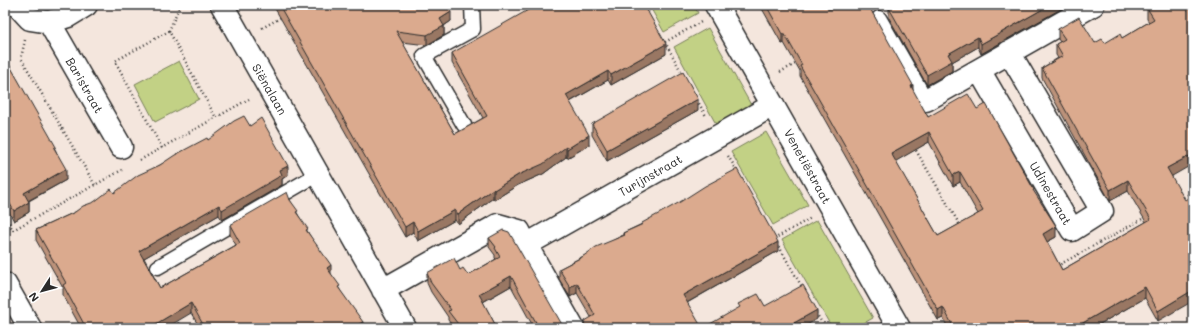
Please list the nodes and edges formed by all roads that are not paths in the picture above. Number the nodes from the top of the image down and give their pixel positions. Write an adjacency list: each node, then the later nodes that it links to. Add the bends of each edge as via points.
1 (86, 5): 6 (street, via 68,16)
2 (222, 5): 14 (street, Siënalaan)
3 (472, 5): 12 (lane, via 473,29 424,56)
4 (1093, 5): 8 (street)
5 (718, 8): 11 (street, Venetiëstraat)
6 (32, 16): 13 (street, Baristraat)
7 (878, 18): 10 (lane)
8 (1009, 52): 9 (street); 9 (street, Udinestraat, via 1102,211 1072,230)
9 (979, 70): 10 (street)
10 (926, 100)
11 (773, 105): 15 (street, Turijnstraat); 19 (street, Venetiëstraat)
12 (464, 125)
13 (121, 147)
14 (318, 174): 16 (lane); 18 (street, Siënalaan)
15 (526, 245): 18 (street, via 519,231 498,225); 22 (street)
16 (158, 267)
17 (5, 284): 20 (street)
18 (383, 290): 21 (street, Siënalaan)
19 (895, 327)
20 (29, 328)
21 (405, 328)
22 (573, 328)

